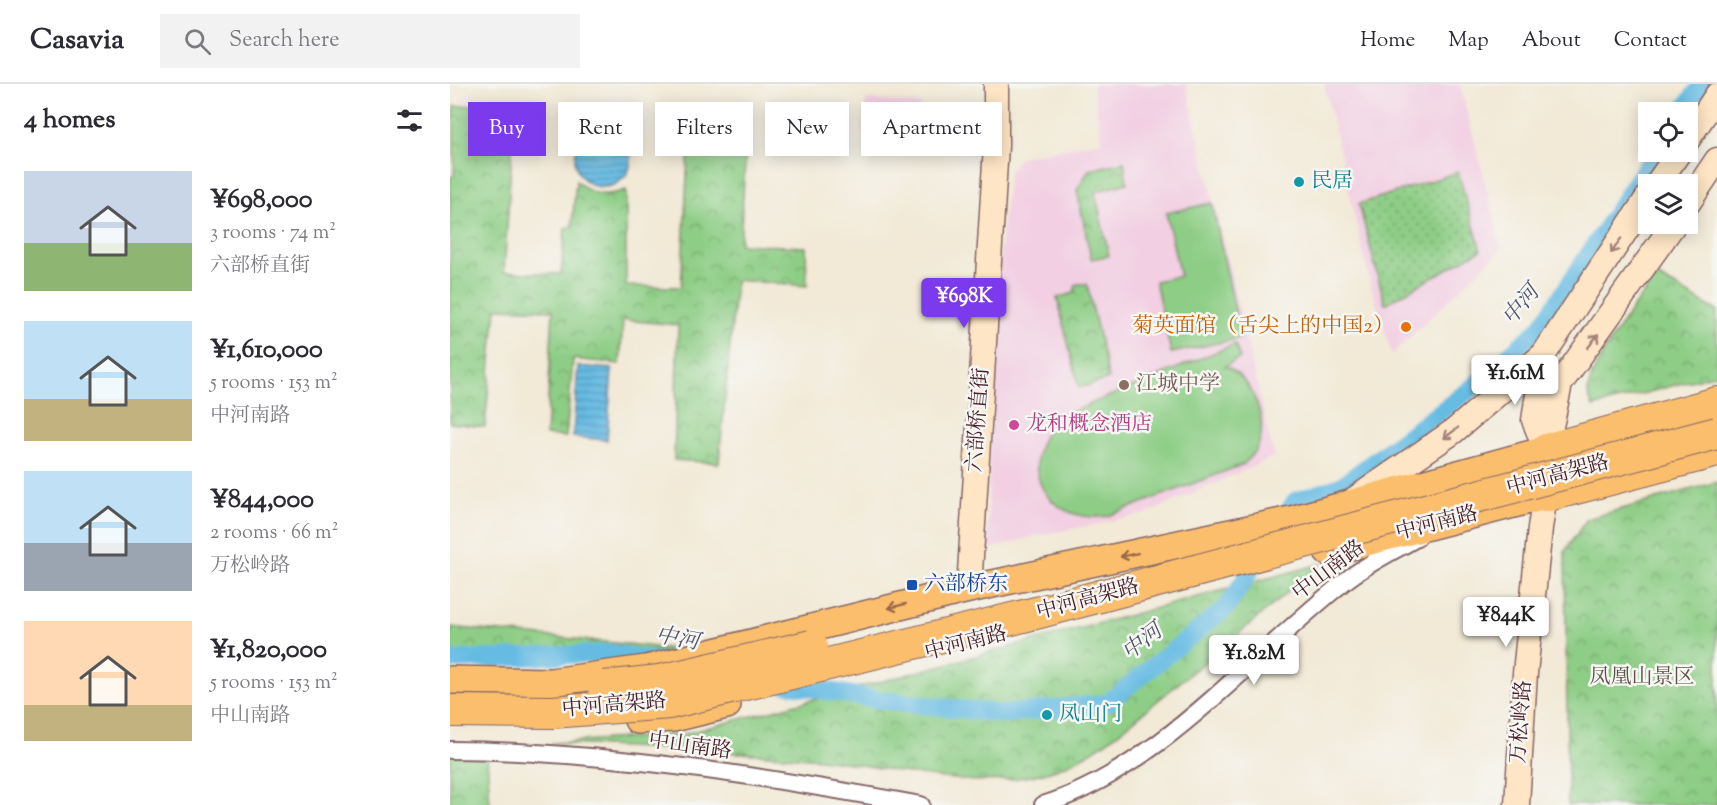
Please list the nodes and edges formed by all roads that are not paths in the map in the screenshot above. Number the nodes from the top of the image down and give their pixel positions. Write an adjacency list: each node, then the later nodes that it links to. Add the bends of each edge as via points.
1 (996, 84): 17 (main road, 六部桥直街, via 995,158)
2 (1717, 95): 3 (main road)
3 (1698, 124)
4 (1717, 160): 5 (main road)
5 (1698, 188)
6 (1638, 212): 8 (main road, 中河南路, one-way to 8)
7 (1667, 234): 12 (main road, one-way to 7, via 1560,384)
8 (1544, 354): 12 (main road, via 1534,420); 15 (main road, 中河南路, one-way to 15, via 1454,431)
9 (1717, 403): 12 (highway)
10 (1717, 420): 19 (highway, 中河高架路, bridge, via 1271,541 659,681 554,693)
11 (1717, 433): 20 (highway, 中河高架路, bridge, via 1040,612 669,703 552,712)
12 (1546, 450): 14 (main road, 万松岭路); 15 (main road, 中河南路)
13 (1717, 451): 14 (highway)
14 (1545, 496): 16 (main road, 中河南路); 25 (main road, 万松岭路, via 1525,673)
15 (1348, 504): 17 (main road, 中河南路, one-way to 17, via 1280,522)
16 (1442, 523): 21 (main road, 中河南路, via 674,718 552,726); 24 (street, 中山南路, via 1346,580 1230,685 1124,766 1094,786)
17 (969, 582): 18 (main road, 中河南路, one-way to 18, via 649,668 551,681)
18 (450, 680)
19 (450, 692)
20 (450, 711)
21 (450, 724)
22 (450, 750): 23 (street, 中山南路, via 562,754 686,768)
23 (921, 805)
24 (1043, 805)
25 (1517, 805)

